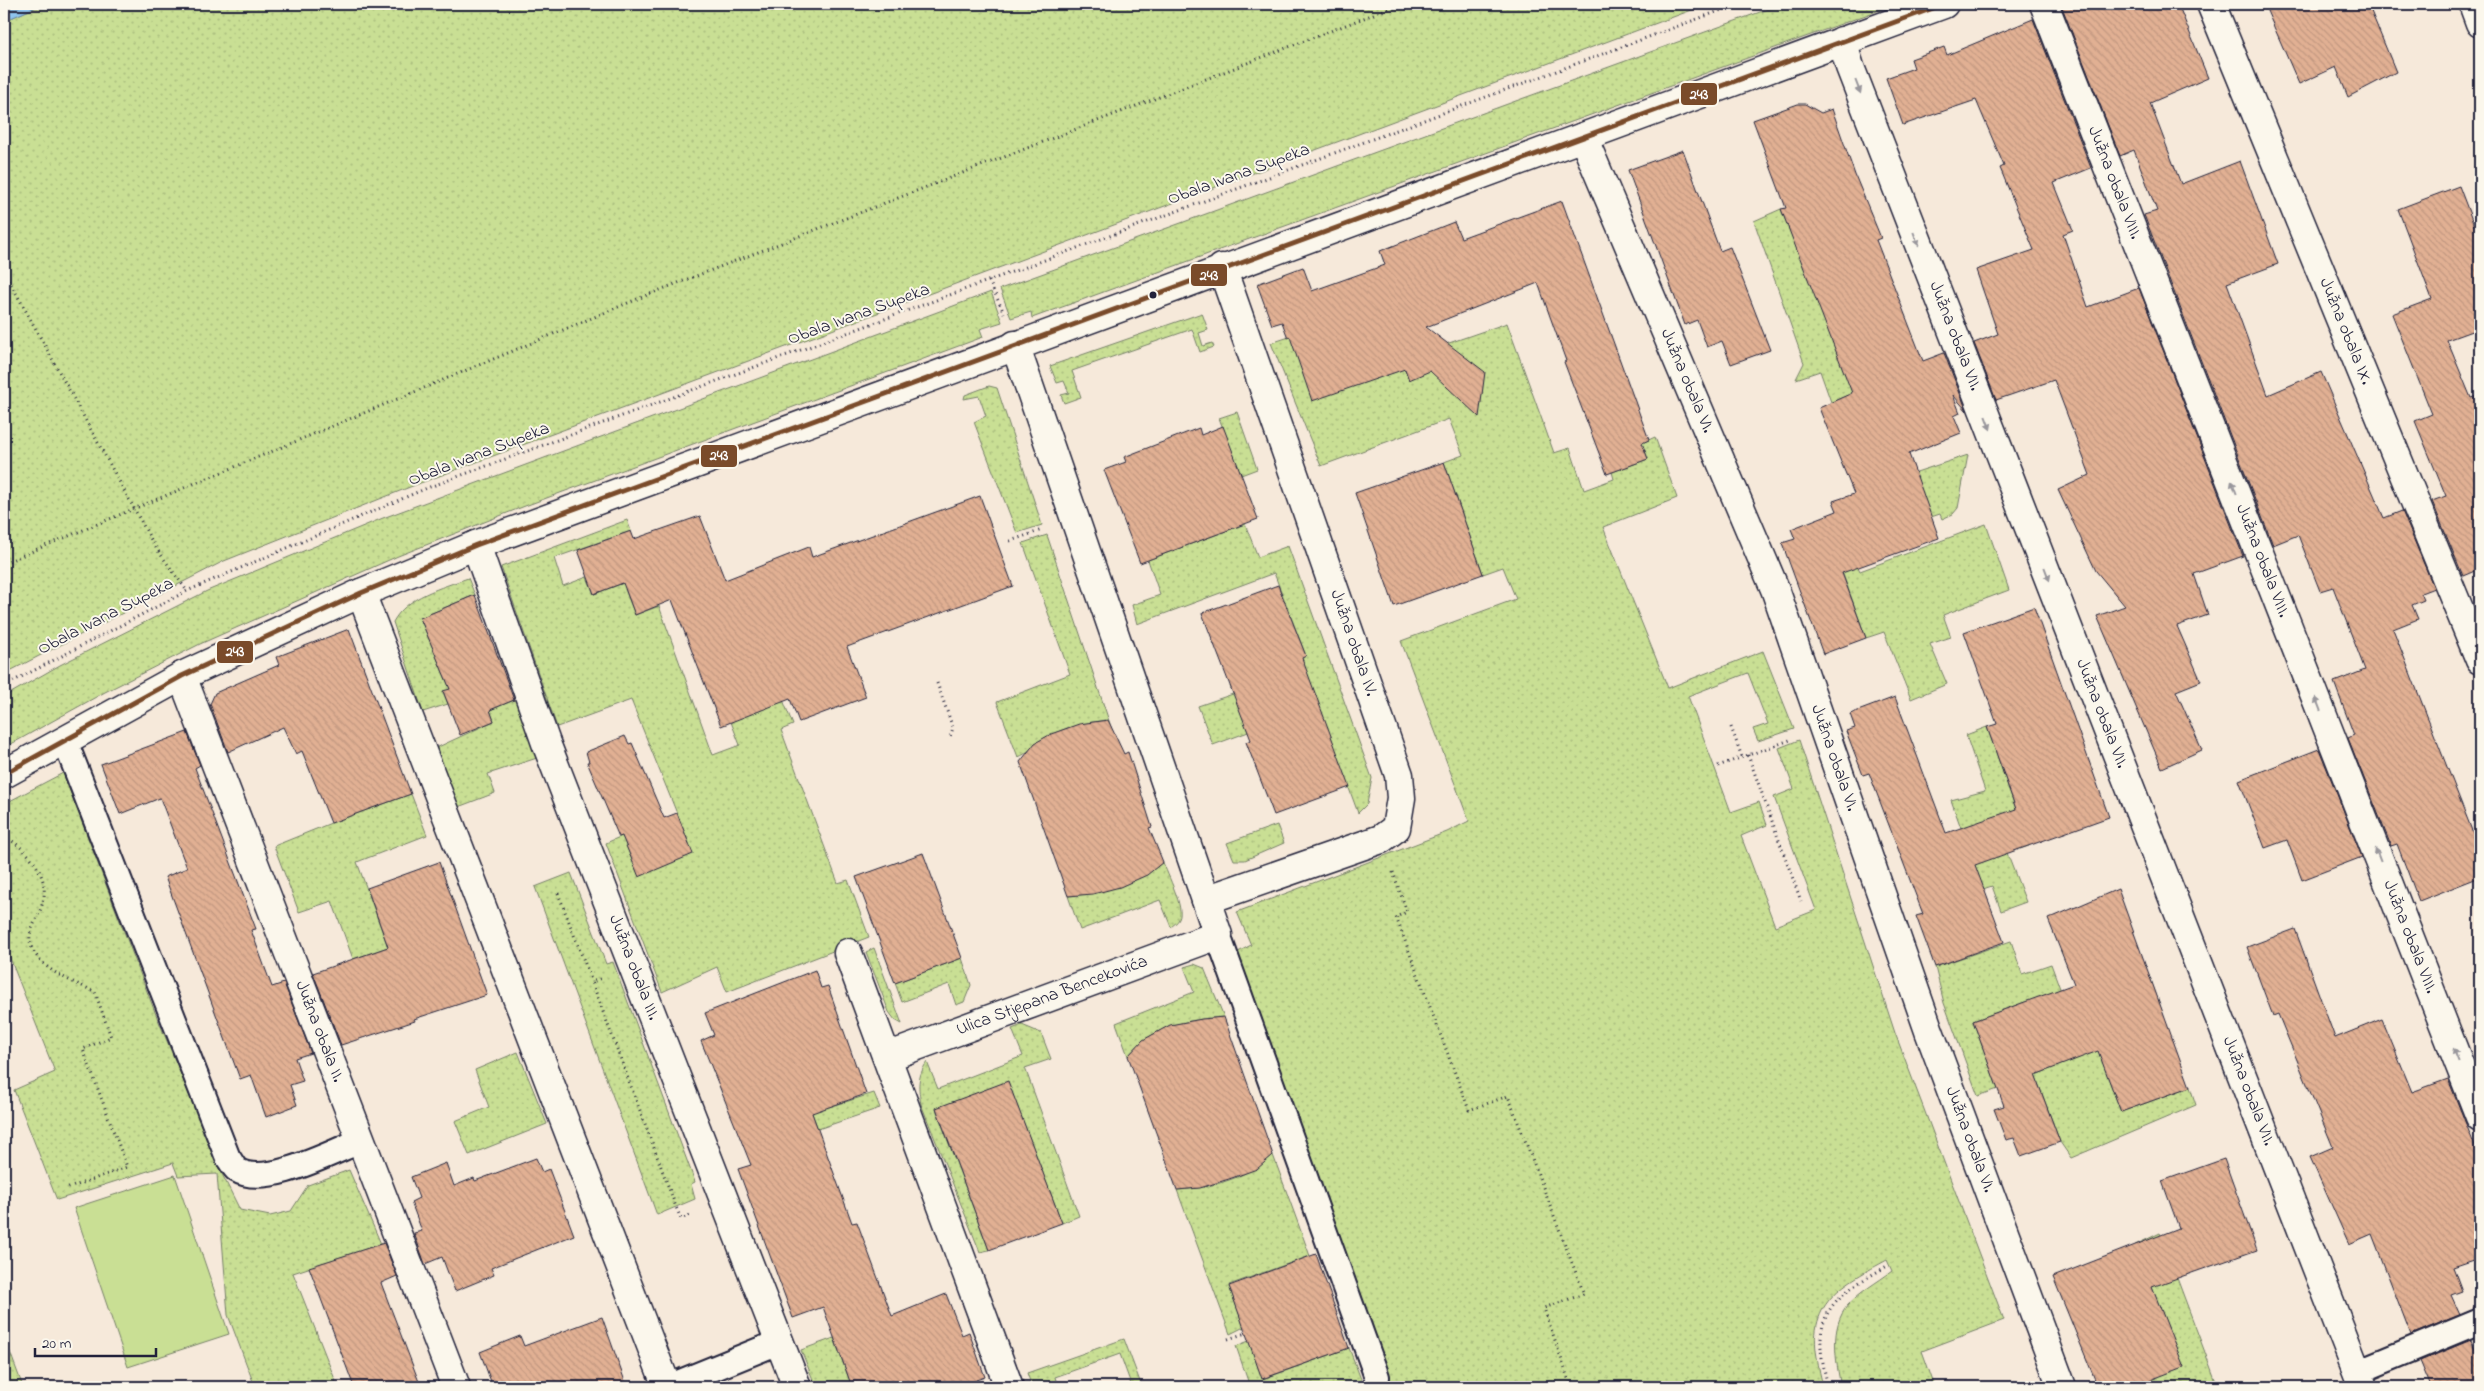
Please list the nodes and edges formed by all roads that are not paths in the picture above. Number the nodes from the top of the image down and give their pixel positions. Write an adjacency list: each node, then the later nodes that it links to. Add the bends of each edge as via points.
1 (1944, 4): 6 (street)
2 (2044, 4): 20 (street, Južna obala VIII., one-way to 2)
3 (2211, 4): 12 (street, Južna obala IX.)
4 (2473, 4): 5 (street)
5 (2480, 23)
6 (1842, 41): 7 (street); 25 (street, Južna obala VII., one-way to 25)
7 (1583, 137): 8 (street); 30 (street, Južna obala VI., via 1775,589 1929,1031)
8 (1222, 268): 9 (street); 16 (street, Južna obala IV., via 1399,775 1401,798 1396,828 1380,839)
9 (1011, 333): 10 (street); 16 (street)
10 (476, 545): 11 (street); 23 (street, Južna obala III., via 546,744)
11 (361, 593): 13 (street); 27 (street)
12 (2480, 660)
13 (182, 676): 14 (street); 21 (street, Južna obala II.)
14 (65, 741): 15 (street); 21 (lane, via 228,1158 237,1170 253,1175 275,1174)
15 (4, 774)
16 (1206, 900): 17 (street)
17 (1218, 935): 19 (street, Ulica Stjepana Bencekovića); 24 (lane)
18 (848, 953): 19 (street)
19 (887, 1057): 29 (street)
20 (2480, 1117)
21 (360, 1141): 26 (street, Južna obala II.)
22 (2480, 1321): 25 (lane)
23 (778, 1342): 27 (lane); 28 (street, Južna obala III.)
24 (1377, 1378)
25 (2360, 1380)
26 (456, 1387)
27 (667, 1387)
28 (797, 1387)
29 (1009, 1387)
30 (2062, 1387)

